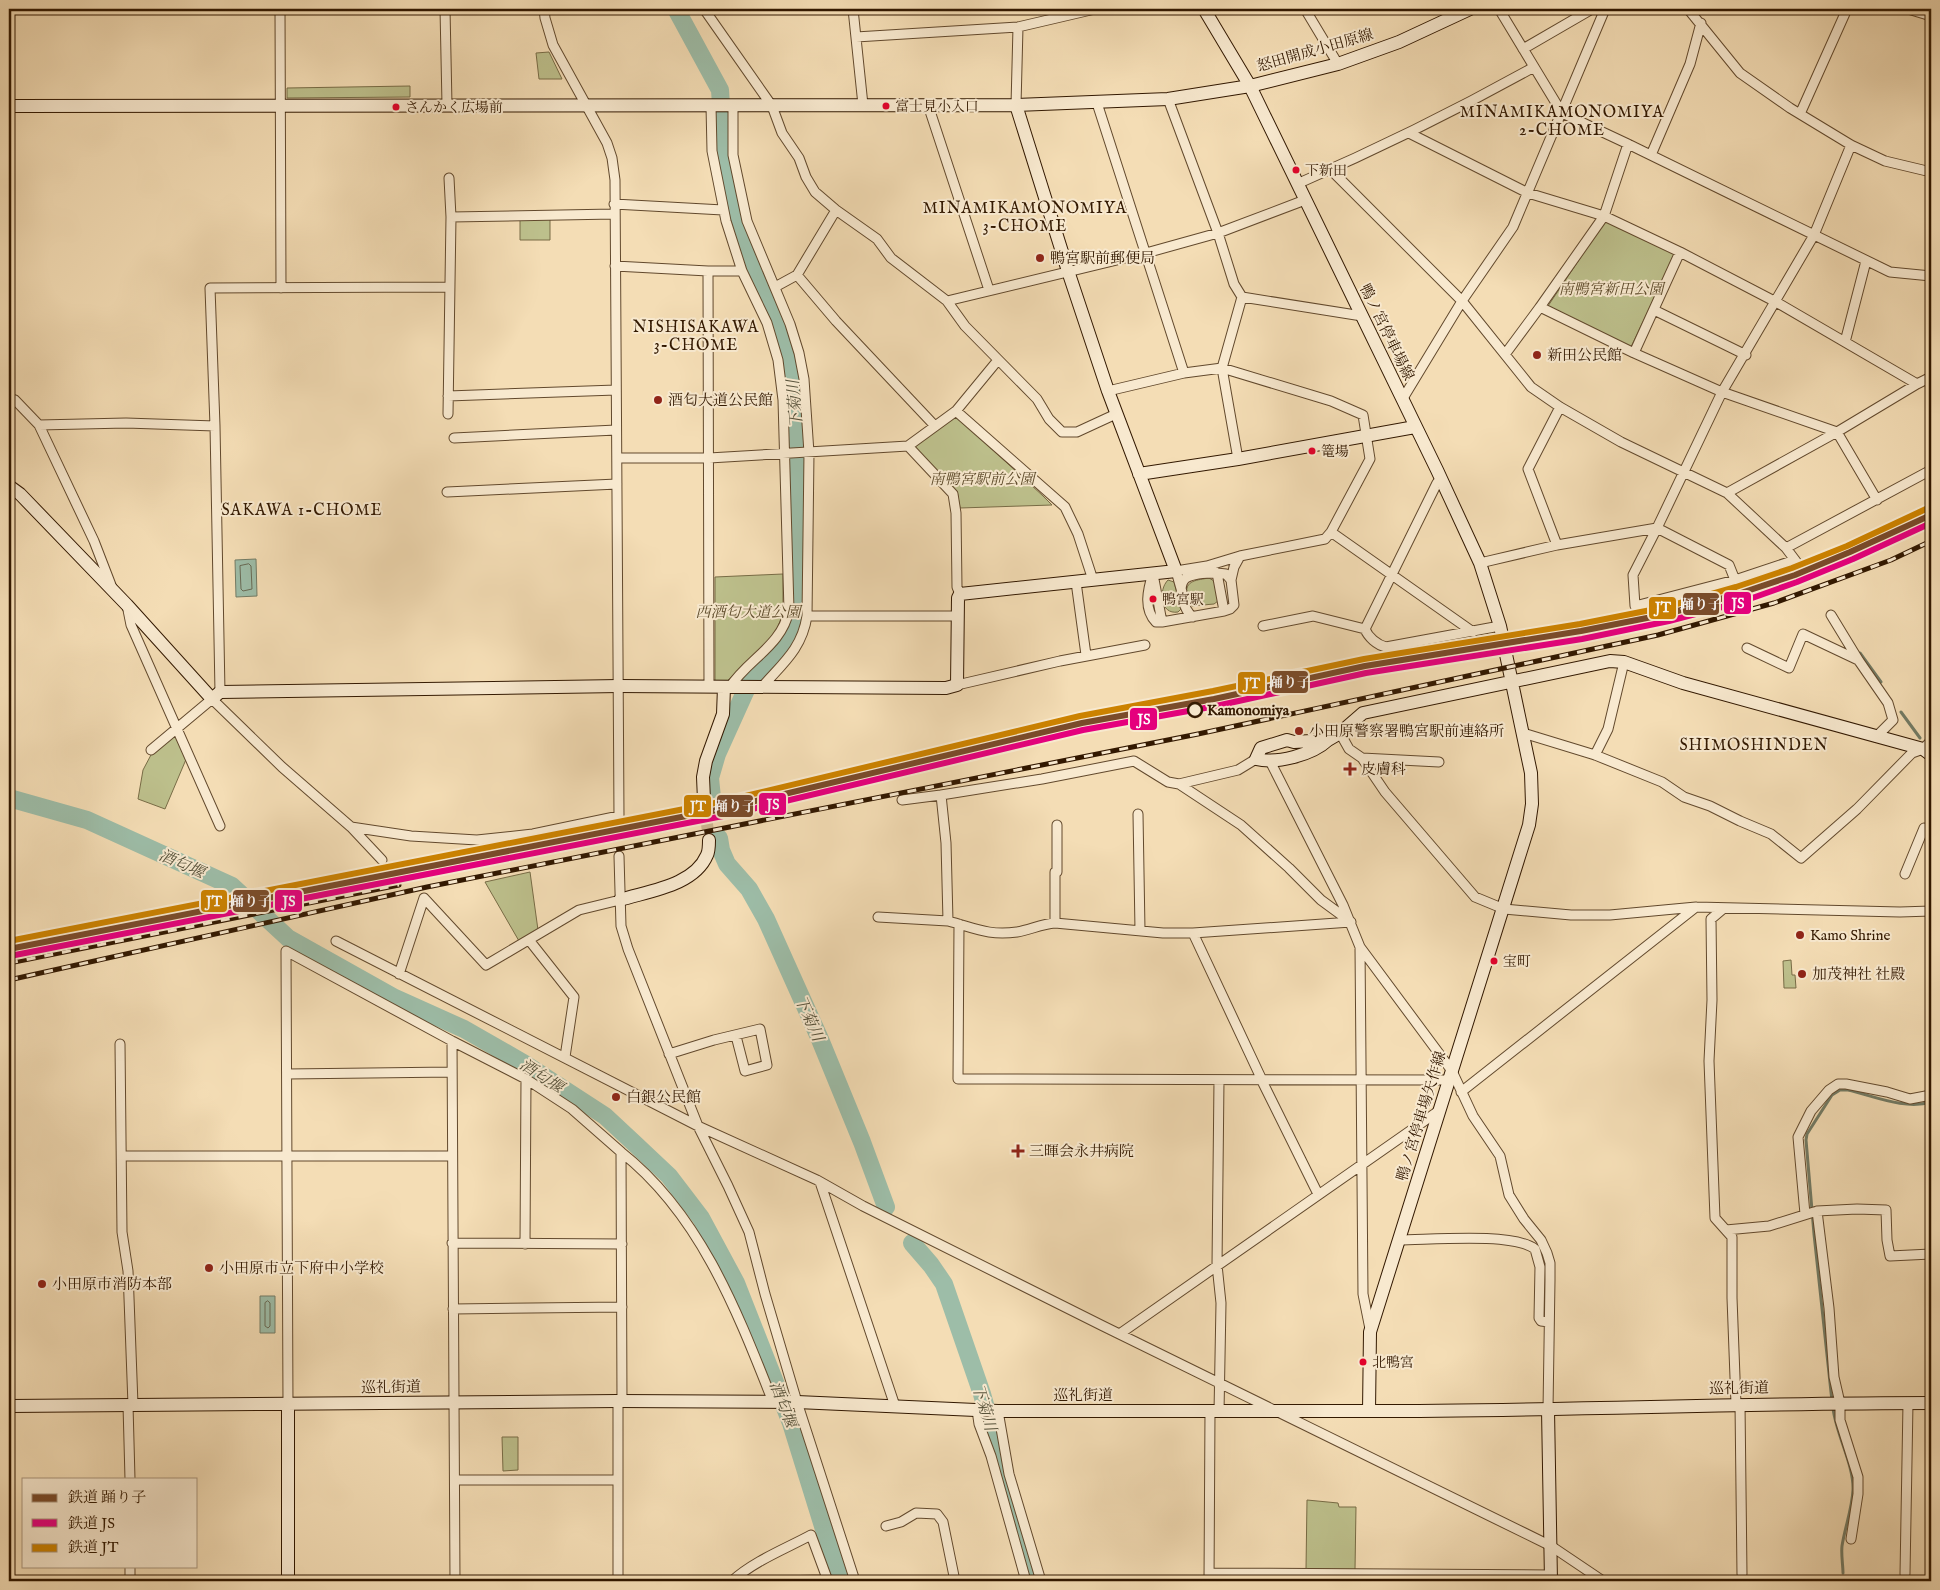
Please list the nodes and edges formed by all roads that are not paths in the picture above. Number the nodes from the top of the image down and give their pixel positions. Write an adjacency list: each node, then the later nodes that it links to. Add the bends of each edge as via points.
1 (280, 9): 26 (street)
2 (445, 9): 27 (street)
3 (544, 9): 28 (street, via 553,45)
4 (704, 9): 35 (street)
5 (853, 9): 19 (street)
6 (1095, 9): 18 (street)
7 (1204, 9): 23 (street, 鴨ノ宮停車場線)
8 (1305, 9): 21 (street)
9 (1470, 9): 21 (street, 怒田開成小田原線, via 1399,42)
10 (1499, 9): 20 (street)
11 (1592, 9): 20 (street)
12 (1605, 9): 36 (street)
13 (1688, 9): 17 (street)
14 (1847, 9): 37 (street)
15 (1908, 9): 16 (street)
16 (1931, 16)
17 (1701, 23): 37 (street, via 1740,73); 41 (street, via 1690,64)
18 (1018, 27): 19 (street); 31 (street)
19 (856, 37): 29 (street)
20 (1523, 49): 22 (street)
21 (1338, 64): 23 (street, 怒田開成小田原線)
22 (1534, 67): 36 (street); 38 (street)
23 (1250, 86): 24 (street, 怒田開成小田原線); 45 (street, 鴨ノ宮停車場線)
24 (1168, 99): 25 (street, 怒田開成小田原線); 54 (street)
25 (1097, 103): 31 (street, 怒田開成小田原線); 57 (street)
26 (280, 105): 27 (street, 怒田開成小田原線); 32 (street, 怒田開成小田原線); 67 (street)
27 (447, 105): 28 (street, 怒田開成小田原線)
28 (588, 105): 33 (street, 怒田開成小田原線); 48 (street, via 608,143 612,158)
29 (863, 105): 30 (street, 怒田開成小田原線); 35 (street, 怒田開成小田原線)
30 (928, 105): 31 (street, 怒田開成小田原線); 68 (street)
31 (1016, 105): 62 (street)
32 (9, 106)
33 (712, 106): 34 (street, 怒田開成小田原線); 49 (street, via 712,151)
34 (732, 106): 35 (street, 怒田開成小田原線); 66 (street, via 734,155 747,221)
35 (772, 106): 50 (street, via 782,133 799,158 815,192)
36 (1562, 113): 39 (street); 46 (street)
37 (1800, 114): 40 (street)
38 (1409, 133): 42 (street); 46 (street)
39 (1628, 144): 41 (street); 52 (street)
40 (1850, 145): 43 (street, via 1885,160); 55 (street)
41 (1651, 155): 55 (street)
42 (1331, 170): 45 (street); 70 (street)
43 (1931, 172)
44 (449, 178): 53 (street)
45 (1297, 184): 47 (street, 鴨ノ宮停車場線)
46 (1528, 193): 52 (street); 70 (street, via 1514,227)
47 (1305, 200): 54 (street); 75 (street, 鴨ノ宮停車場線)
48 (614, 204): 49 (street); 51 (street)
49 (723, 210): 61 (street)
50 (836, 210): 63 (street); 71 (street, via 877,239 891,258)
51 (614, 214): 53 (street); 59 (street)
52 (1604, 216): 56 (street); 73 (street)
53 (451, 217): 65 (street)
54 (1218, 234): 57 (street); 69 (street, via 1234,284)
55 (1814, 235): 58 (street); 72 (street)
56 (1680, 252): 72 (street); 74 (street)
57 (1146, 253): 62 (street); 82 (street)
58 (1866, 261): 64 (street, via 1890,272); 76 (street)
59 (615, 266): 60 (street); 85 (street)
60 (708, 271): 61 (street); 107 (street)
61 (742, 271): 105 (street, via 767,323 778,360)
62 (1068, 271): 68 (street); 86 (street)
63 (797, 275): 66 (street); 97 (street)
64 (1931, 276)
65 (450, 287): 67 (street); 88 (street)
66 (775, 287): 104 (street, via 800,353)
67 (281, 288): 96 (street, via 210,288)
68 (989, 290): 71 (street)
69 (1242, 297): 75 (street); 81 (street)
70 (1462, 300): 77 (street); 90 (street)
71 (946, 301): 80 (street)
72 (1776, 302): 76 (street); 79 (street)
73 (1540, 307): 77 (street); 78 (street)
74 (1654, 310): 78 (street); 79 (street)
75 (1362, 316): 90 (street, 鴨ノ宮停車場線)
76 (1846, 342): 84 (street)
77 (1506, 353): 91 (street, via 1531,387)
78 (1634, 353): 87 (street)
79 (1746, 354): 87 (street)
80 (998, 360): 92 (street); 94 (street, via 1037,399 1049,420 1062,432 1077,432)
81 (1222, 368): 82 (street); 101 (street, via 1363,415); 108 (street)
82 (1184, 373): 86 (street)
83 (1931, 377): 84 (street)
84 (1917, 384): 100 (street)
85 (616, 390): 88 (street); 99 (street)
86 (1108, 391): 94 (street)
87 (1722, 392): 100 (street); 110 (street)
88 (448, 396): 93 (street)
89 (9, 398): 95 (street, via 15,400)
90 (1402, 400): 98 (street, 鴨ノ宮停車場線)
91 (1560, 407): 110 (street, via 1621,442); 120 (street, via 1528,469)
92 (956, 412): 97 (street); 129 (street, via 1065,507)
93 (448, 414)
94 (1116, 414): 111 (street)
95 (39, 425): 96 (street); 133 (street, via 94,541)
96 (215, 426): 157 (street)
97 (935, 426): 103 (street)
98 (1416, 427): 101 (street); 112 (street, 鴨ノ宮停車場線)
99 (616, 430): 102 (street); 106 (street)
100 (1837, 432): 116 (street); 117 (street)
101 (1366, 437): 108 (street); 119 (street, via 1370,459)
102 (454, 438)
103 (908, 446): 104 (street); 135 (street, via 954,494 957,588)
104 (809, 453): 105 (street); 139 (street)
105 (784, 454): 107 (street); 155 (street, via 787,619 767,650 736,677)
106 (617, 458): 107 (street); 113 (street)
107 (709, 458): 154 (street)
108 (1238, 459): 111 (street)
109 (1931, 470): 117 (street)
110 (1685, 472): 116 (street); 118 (street)
111 (1140, 474): 125 (street)
112 (1442, 482): 123 (street, 鴨ノ宮停車場線); 127 (street, via 1437,483)
113 (617, 484): 115 (street); 153 (street)
114 (9, 486): 133 (street)
115 (447, 492)
116 (1728, 493): 121 (street)
117 (1877, 500): 121 (street)
118 (1657, 528): 120 (street); 131 (street, via 1729,565); 131 (street, via 1633,575 1635,606)
119 (1331, 532): 122 (street, via 1324,539); 127 (street)
120 (1557, 545): 123 (street)
121 (1786, 548): 131 (street, via 1797,562)
122 (1240, 556): 124 (street); 130 (street)
123 (1480, 562): 143 (street, 鴨ノ宮停車場線)
124 (1207, 566): 125 (street); 126 (street)
125 (1176, 572): 128 (street); 134 (street)
126 (1217, 573): 130 (street, via 1226,574); 134 (street, via 1185,579); 137 (street)
127 (1391, 573): 144 (street); 145 (street)
128 (1153, 574): 129 (street); 141 (street, via 1162,622)
129 (1093, 580): 132 (street)
130 (1231, 580): 137 (street, via 1234,606)
131 (1735, 580)
132 (1076, 582): 135 (street); 148 (street)
133 (112, 590): 136 (street)
134 (1182, 592): 141 (street, via 1188,615)
135 (960, 594): 140 (street)
136 (127, 605): 157 (street); 158 (street, via 131,625)
137 (1224, 611): 141 (street)
138 (1831, 615): 149 (street)
139 (808, 616): 140 (street); 156 (street, via 794,652)
140 (958, 616): 152 (street)
141 (1193, 617)
142 (1264, 626): 144 (street, via 1313,616)
143 (1500, 626): 145 (street); 151 (street, 鴨ノ宮停車場線)
144 (1364, 629): 145 (street, via 1367,635 1386,647)
145 (1473, 632)
146 (1144, 645): 148 (street)
147 (1747, 648): 149 (street, via 1789,668 1803,634)
148 (1086, 655): 152 (street)
149 (1859, 661): 161 (street, via 1888,703 1893,720)
150 (1624, 662): 151 (street, via 1610,661); 161 (street, via 1683,683); 165 (street, via 1608,729)
151 (1512, 682): 159 (street, via 1363,713); 160 (street, 鴨ノ宮停車場矢作線)
152 (957, 685): 156 (street, via 946,688)
153 (619, 686): 154 (street); 157 (street); 177 (street, via 619,816 533,834 478,840 411,836)
154 (709, 687): 155 (street)
155 (730, 687): 156 (street); 172 (street, via 706,761)
156 (759, 688)
157 (216, 696): 158 (street); 177 (street, via 282,767)
158 (177, 728): 164 (street); 175 (street)
159 (1340, 733): 162 (street); 166 (street, via 1349,749)
160 (1523, 733): 165 (street); 186 (street, 鴨ノ宮停車場矢作線, via 1531,773 1532,804 1529,825)
161 (1876, 736): 163 (street)
162 (1328, 740): 167 (street, via 1287,740 1266,745); 168 (street, via 1307,754)
163 (1928, 748): 165 (street, via 1912,753 1863,803 1801,858 1771,834 1684,797 1662,782)
164 (150, 750)
165 (1595, 755)
166 (1362, 758): 169 (street); 186 (street, via 1385,792 1475,897)
167 (1256, 759): 168 (street); 170 (street, via 1238,770)
168 (1270, 761): 190 (street)
169 (1439, 762)
170 (1179, 784): 171 (street, via 1168,782 1134,761); 190 (street, via 1240,826 1321,900)
171 (941, 795): 173 (street); 189 (street)
172 (704, 800)
173 (902, 800)
174 (1138, 814): 193 (street)
175 (220, 826)
176 (1057, 826): 191 (street)
177 (351, 827): 181 (street)
178 (1931, 832): 182 (street, via 1924,828)
179 (709, 840): 183 (street, via 708,854 700,867 686,878)
180 (619, 856): 183 (street)
181 (382, 860)
182 (1905, 874)
183 (620, 900): 195 (street, via 579,910); 202 (street, via 621,926 628,949)
184 (1696, 907): 185 (street); 186 (street, via 1571,915); 211 (street)
185 (1724, 908): 187 (street); 224 (street, via 1711,919 1709,1061 1716,1218)
186 (1504, 909): 206 (street, 鴨ノ宮停車場矢作線)
187 (1931, 911)
188 (878, 917): 189 (street)
189 (948, 921): 192 (street)
190 (1351, 922): 194 (street); 197 (street)
191 (1055, 923): 192 (street, via 998,934); 193 (street)
192 (959, 924): 209 (street, via 958,1079)
193 (1140, 930): 194 (street)
194 (1193, 933): 208 (street)
195 (529, 940): 198 (street, via 486,965 424,898); 203 (street, via 574,997)
196 (336, 941): 198 (street)
197 (1360, 947): 206 (street); 210 (street)
198 (398, 974): 203 (street)
199 (736, 1036): 199 (street, via 760,1029 767,1065 744,1071); 202 (street)
200 (452, 1041): 204 (street); 205 (street, via 286,951); 207 (street)
201 (120, 1044): 216 (street)
202 (670, 1054): 214 (street)
203 (565, 1057): 214 (street)
204 (452, 1072): 205 (street); 218 (street)
205 (287, 1074): 217 (street)
206 (1451, 1076): 210 (street); 211 (street); 213 (street, 鴨ノ宮停車場矢作線)
207 (526, 1079): 215 (street, via 572,1109); 227 (street)
208 (1262, 1079): 209 (street); 210 (street); 221 (street)
209 (1218, 1080): 230 (street)
210 (1362, 1080): 219 (street)
211 (1461, 1092): 233 (street, via 1500,1156 1509,1195 1547,1253 1550,1263)
212 (1931, 1095): 223 (street, via 1910,1098 1846,1084 1838,1084 1828,1090 1811,1111 1798,1137)
213 (1440, 1110): 219 (street); 225 (street, 鴨ノ宮停車場矢作線)
214 (698, 1126): 220 (street); 240 (street, via 748,1232)
215 (621, 1152): 228 (street); 239 (street, via 640,1167 693,1230 735,1309)
216 (122, 1156): 217 (street); 246 (street)
217 (288, 1156): 218 (street); 244 (street)
218 (452, 1156): 226 (street)
219 (1363, 1164): 221 (street); 234 (street, via 1363,1294)
220 (820, 1182): 235 (street); 248 (street)
221 (1318, 1194): 230 (street)
222 (1817, 1211): 223 (street); 229 (street, via 1886,1210 1890,1256); 241 (street, via 1834,1377)
223 (1805, 1214): 224 (street, via 1769,1226)
224 (1726, 1230): 245 (street, via 1732,1237)
225 (1399, 1240): 233 (street, via 1505,1240 1531,1245 1540,1267 1539,1318); 234 (street, 鴨ノ宮停車場矢作線)
226 (452, 1243): 227 (street); 232 (street)
227 (525, 1244): 228 (street)
228 (622, 1244): 231 (street)
229 (1931, 1254)
230 (1217, 1265): 235 (street); 236 (street, via 1221,1303)
231 (622, 1307): 232 (street); 237 (street)
232 (453, 1309): 238 (street)
233 (1549, 1322): 250 (street)
234 (1370, 1332): 251 (street, 鴨ノ宮停車場矢作線)
235 (1121, 1333): 236 (street)
236 (1218, 1382): 252 (street); 253 (street)
237 (620, 1401): 238 (street, 巡礼街道); 239 (street, 巡礼街道); 256 (street)
238 (454, 1402): 244 (street, 巡礼街道); 255 (street)
239 (773, 1402): 240 (street, 巡礼街道)
240 (797, 1402): 248 (street, 巡礼街道); 272 (street)
241 (1840, 1403): 242 (street, 巡礼街道); 245 (street, 巡礼街道); 258 (street, via 1840,1420 1858,1477)
242 (1908, 1403): 243 (street, 巡礼街道); 262 (street)
243 (1931, 1403)
244 (288, 1404): 246 (street, 巡礼街道); 266 (street)
245 (1738, 1404): 250 (street, 巡礼街道); 261 (street)
246 (130, 1405): 247 (street, 巡礼街道); 254 (street)
247 (9, 1406)
248 (895, 1406): 249 (street, 巡礼街道)
249 (988, 1410): 252 (street, 巡礼街道); 274 (street, via 979,1424); 275 (street)
250 (1548, 1410): 251 (street); 259 (street)
251 (1369, 1411): 253 (street, 巡礼街道)
252 (1214, 1412): 253 (street, 巡礼街道); 263 (street)
253 (1278, 1412): 259 (street)
254 (130, 1478)
255 (455, 1480): 256 (street); 267 (street)
256 (618, 1480): 268 (street)
257 (886, 1526): 273 (street, via 916,1513 937,1514 943,1522)
258 (1851, 1539)
259 (1551, 1546): 264 (street); 276 (street)
260 (130, 1568): 265 (street)
261 (1742, 1574)
262 (1905, 1574)
263 (1209, 1577): 264 (street)
264 (1551, 1578)
265 (130, 1581)
266 (288, 1581)
267 (455, 1581)
268 (618, 1581)
269 (732, 1581): 271 (street, via 811,1535)
270 (772, 1581): 271 (street)
271 (827, 1581)
272 (855, 1581)
273 (955, 1581)
274 (1026, 1581)
275 (1041, 1581)
276 (1603, 1581)

